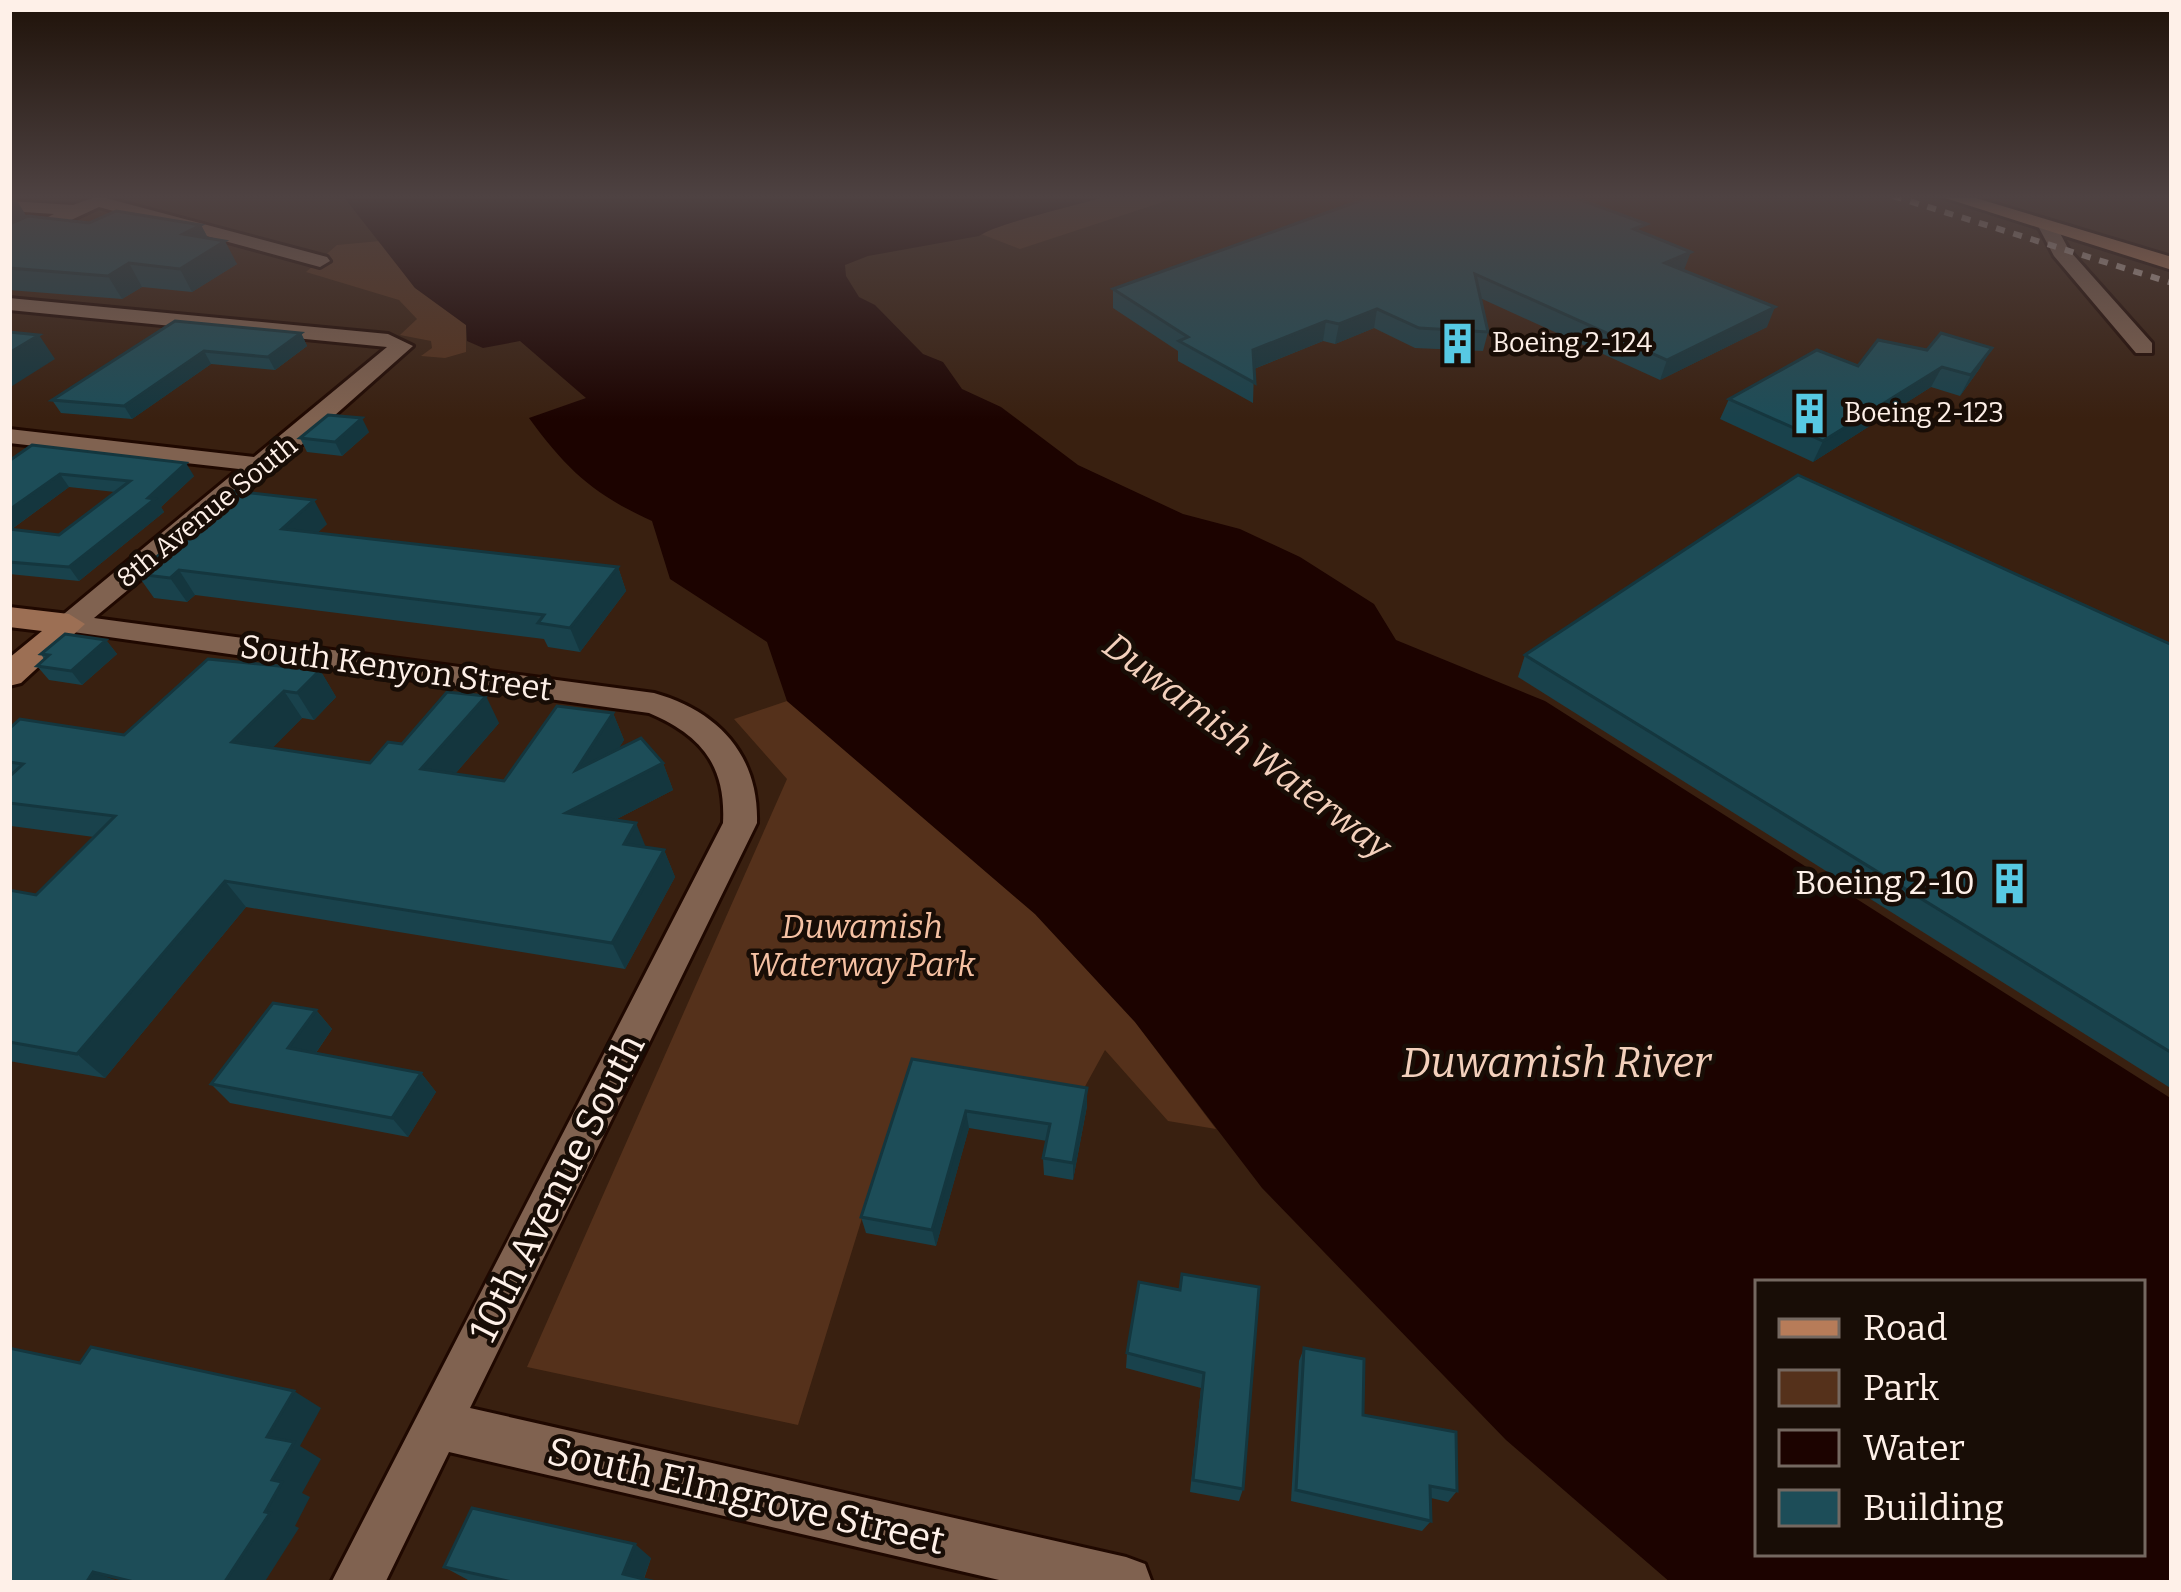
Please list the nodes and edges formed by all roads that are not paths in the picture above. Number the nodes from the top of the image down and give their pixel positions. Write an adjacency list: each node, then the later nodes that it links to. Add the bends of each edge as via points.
1 (2077, 270): 3 (street)
2 (9, 304): 5 (street, 8th Avenue South, via 402,346)
3 (2144, 348)
4 (9, 436): 5 (street)
5 (264, 465): 7 (street, 8th Avenue South)
6 (9, 617): 7 (street, South Kenyon Street)
7 (69, 625): 8 (street, 8th Avenue South); 9 (street, South Kenyon Street, via 654,703 708,735)
8 (9, 675)
9 (745, 789): 10 (street, 10th Avenue South, via 733,838)
10 (436, 1425): 11 (street, 10th Avenue South); 12 (street, South Elmgrove Street)
11 (358, 1583)
12 (1126, 1583)

